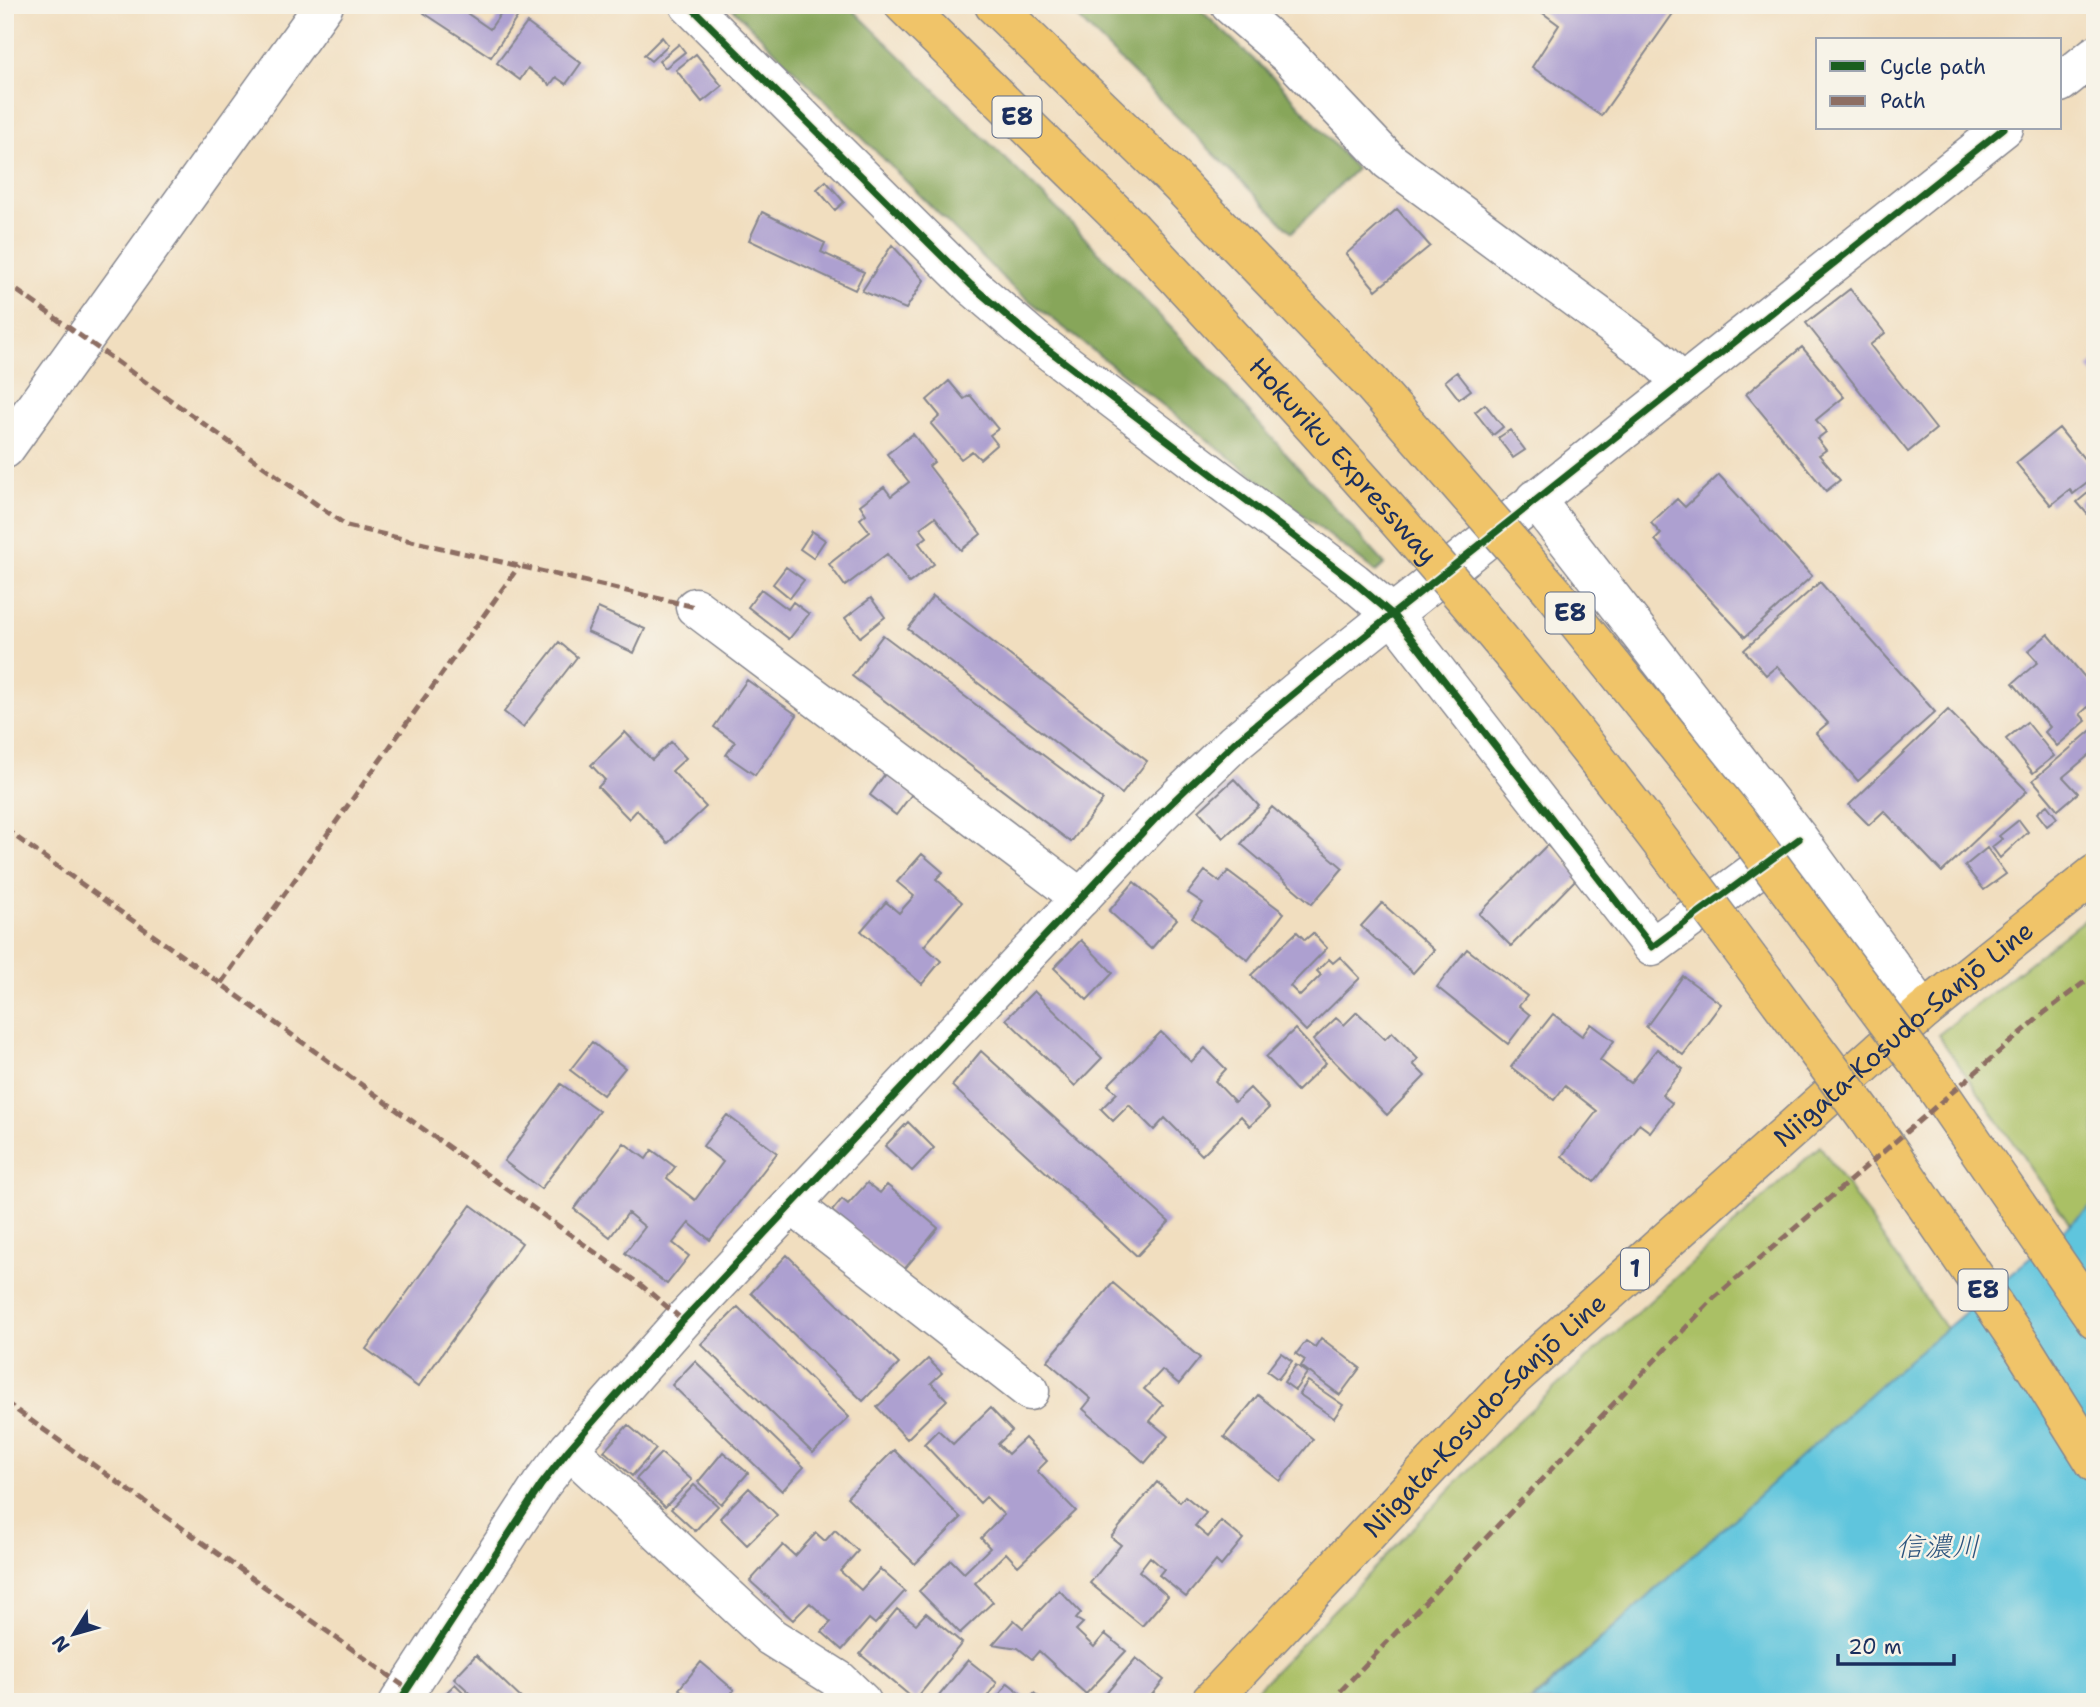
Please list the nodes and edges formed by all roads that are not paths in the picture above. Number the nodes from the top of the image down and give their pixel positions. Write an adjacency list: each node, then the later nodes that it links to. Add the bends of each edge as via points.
1 (324, 5): 10 (street)
2 (689, 5): 13 (street, via 971,285 1035,340)
3 (904, 5): 22 (main road, Hokuriku Expressway / E8, bridge, via 1131,228 1310,421 1496,636 1678,864 1868,1120 2023,1348)
4 (994, 5): 19 (main road, E8, bridge, via 1176,181 1371,383 1554,593 1747,834 1927,1076)
5 (1230, 5): 9 (street, via 1289,56 1389,161 1651,354)
6 (2095, 55): 7 (street)
7 (2062, 81)
8 (2001, 130): 9 (street)
9 (1683, 383): 11 (street)
10 (5, 449)
11 (1535, 499): 13 (street); 14 (street)
12 (695, 607): 16 (street)
13 (1393, 615): 14 (street, via 1652,947); 16 (street, via 1234,743)
14 (1799, 839): 17 (street)
15 (2095, 874): 17 (main road, Niigata-Kosudo-Sanjō Line / 1)
16 (1081, 898): 18 (street)
17 (1924, 1011): 25 (main road, Niigata-Kosudo-Sanjō Line / 1, via 1514,1377)
18 (792, 1205): 20 (street); 21 (street)
19 (2095, 1319)
20 (1030, 1391)
21 (569, 1448): 23 (street); 24 (street, via 771,1637 839,1680)
22 (2095, 1464)
23 (399, 1702)
24 (862, 1702)
25 (1210, 1702)

